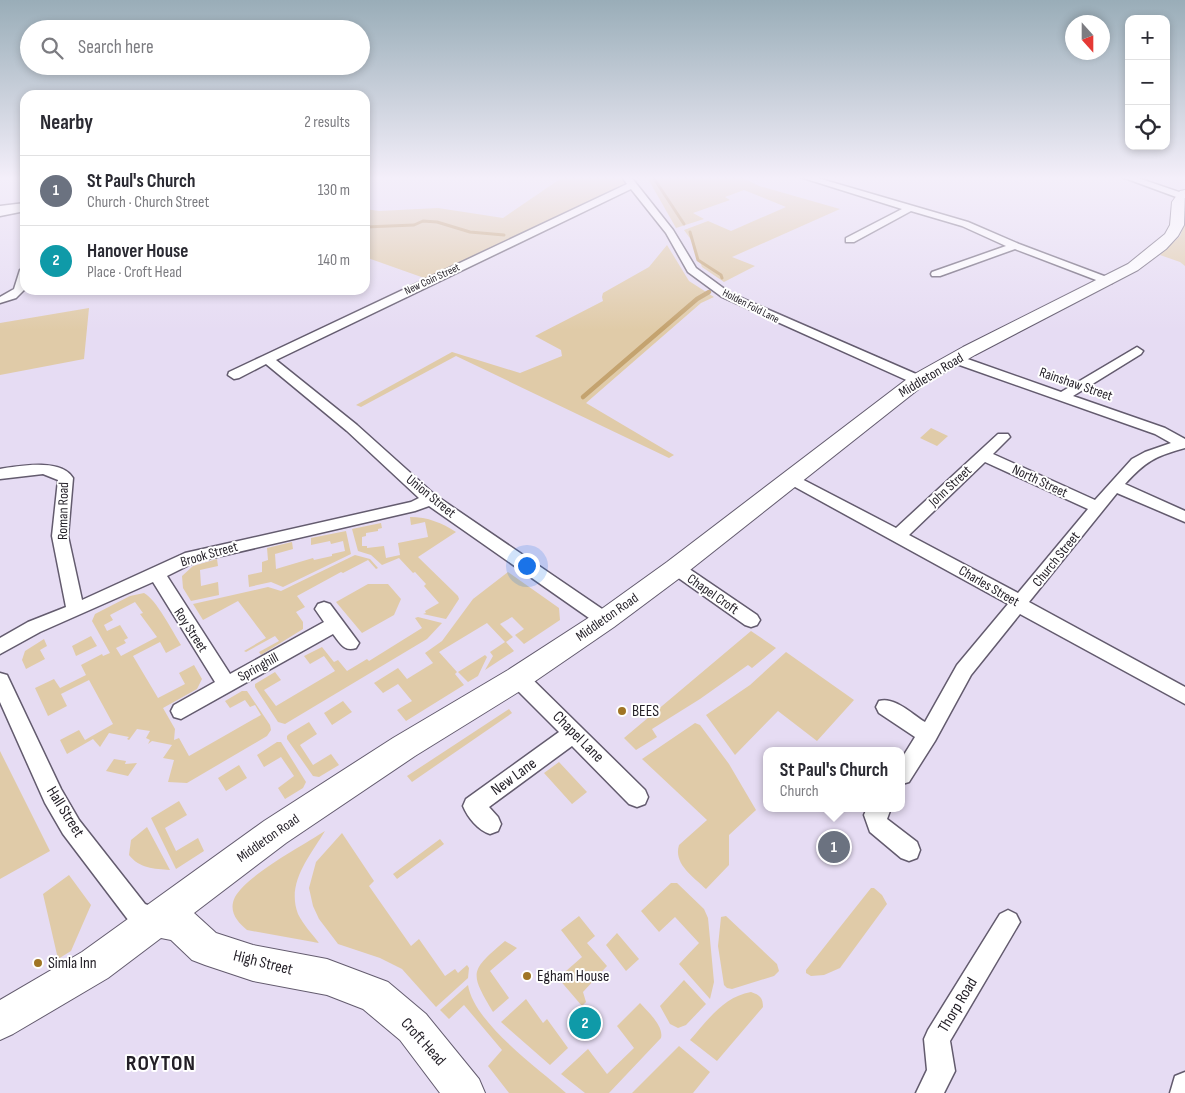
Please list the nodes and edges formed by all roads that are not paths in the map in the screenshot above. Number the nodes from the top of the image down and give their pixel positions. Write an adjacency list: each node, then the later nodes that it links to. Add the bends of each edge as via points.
1 (533, 228): 14 (street, New Coin Street)
2 (667, 228): 16 (street, Holden Fold Lane, via 692,270 726,295)
3 (872, 228): 6 (street)
4 (974, 228): 7 (street)
5 (1175, 228): 9 (main road, Middleton Road, via 1161,246)
6 (850, 240)
7 (1015, 246): 8 (street); 9 (street)
8 (936, 274)
9 (1108, 281): 13 (main road, Middleton Road)
10 (20, 291): 11 (street)
11 (0, 300)
12 (1137, 351): 17 (street)
13 (955, 358): 16 (main road, Middleton Road); 17 (street, Rainshaw Street)
14 (267, 359): 15 (street, New Coin Street); 24 (street, Union Street, via 352,428)
15 (234, 375)
16 (918, 380): 22 (main road, Middleton Road)
17 (1062, 397): 19 (street, Rainshaw Street, via 1160,431)
18 (1003, 437): 20 (street, John Street)
19 (1184, 443): 23 (street, Church Street, via 1137,462)
20 (983, 455): 25 (street, North Street); 27 (street, John Street)
21 (0, 474): 32 (street, Roman Road, via 36,469 57,472 66,478 60,536)
22 (791, 479): 27 (street, Charles Street); 28 (main road, Middleton Road)
23 (1115, 486): 25 (street, Church Street); 26 (street)
24 (430, 499): 29 (street, Brook Street, via 415,506 207,552); 33 (street, Union Street)
25 (1097, 507): 30 (street, Church Street)
26 (1185, 517)
27 (898, 536): 30 (street, Charles Street)
28 (676, 568): 33 (main road, Middleton Road); 34 (street, Chapel Croft)
29 (157, 574): 32 (street, Brook Street); 40 (street, Roy Street)
30 (1019, 603): 41 (street, Charles Street); 45 (street, Church Street, via 964,670)
31 (324, 609): 35 (street)
32 (75, 610): 37 (street, Brook Street, via 34,627)
33 (605, 620): 38 (main road, Middleton Road)
34 (750, 620)
35 (336, 624): 36 (street); 40 (street, Springhill)
36 (350, 643)
37 (0, 647)
38 (518, 678): 44 (street, Chapel Lane); 51 (main road, Middleton Road, via 404,747 275,832)
39 (0, 681): 51 (street, Hall Street, via 53,796 71,827 137,913)
40 (227, 684): 43 (street, Springhill)
41 (1185, 696)
42 (886, 708): 45 (street)
43 (181, 711)
44 (574, 733): 47 (street, Chapel Lane); 49 (street, New Lane, via 474,806)
45 (928, 734): 46 (street, Church Street)
46 (905, 770)
47 (637, 797)
48 (877, 812): 50 (street, via 878,825)
49 (490, 824)
50 (909, 850)
51 (158, 920): 53 (main road, High Street, via 180,924 205,947 252,963 327,977); 54 (main road, Middleton Road, via 95,964)
52 (1008, 922): 57 (street, Thorp Road, via 937,1039 941,1071)
53 (375, 995): 56 (main road, Croft Head, via 413,1027)
54 (0, 1021)
55 (1185, 1086): 58 (street)
56 (465, 1093)
57 (930, 1093)
58 (1184, 1093)

